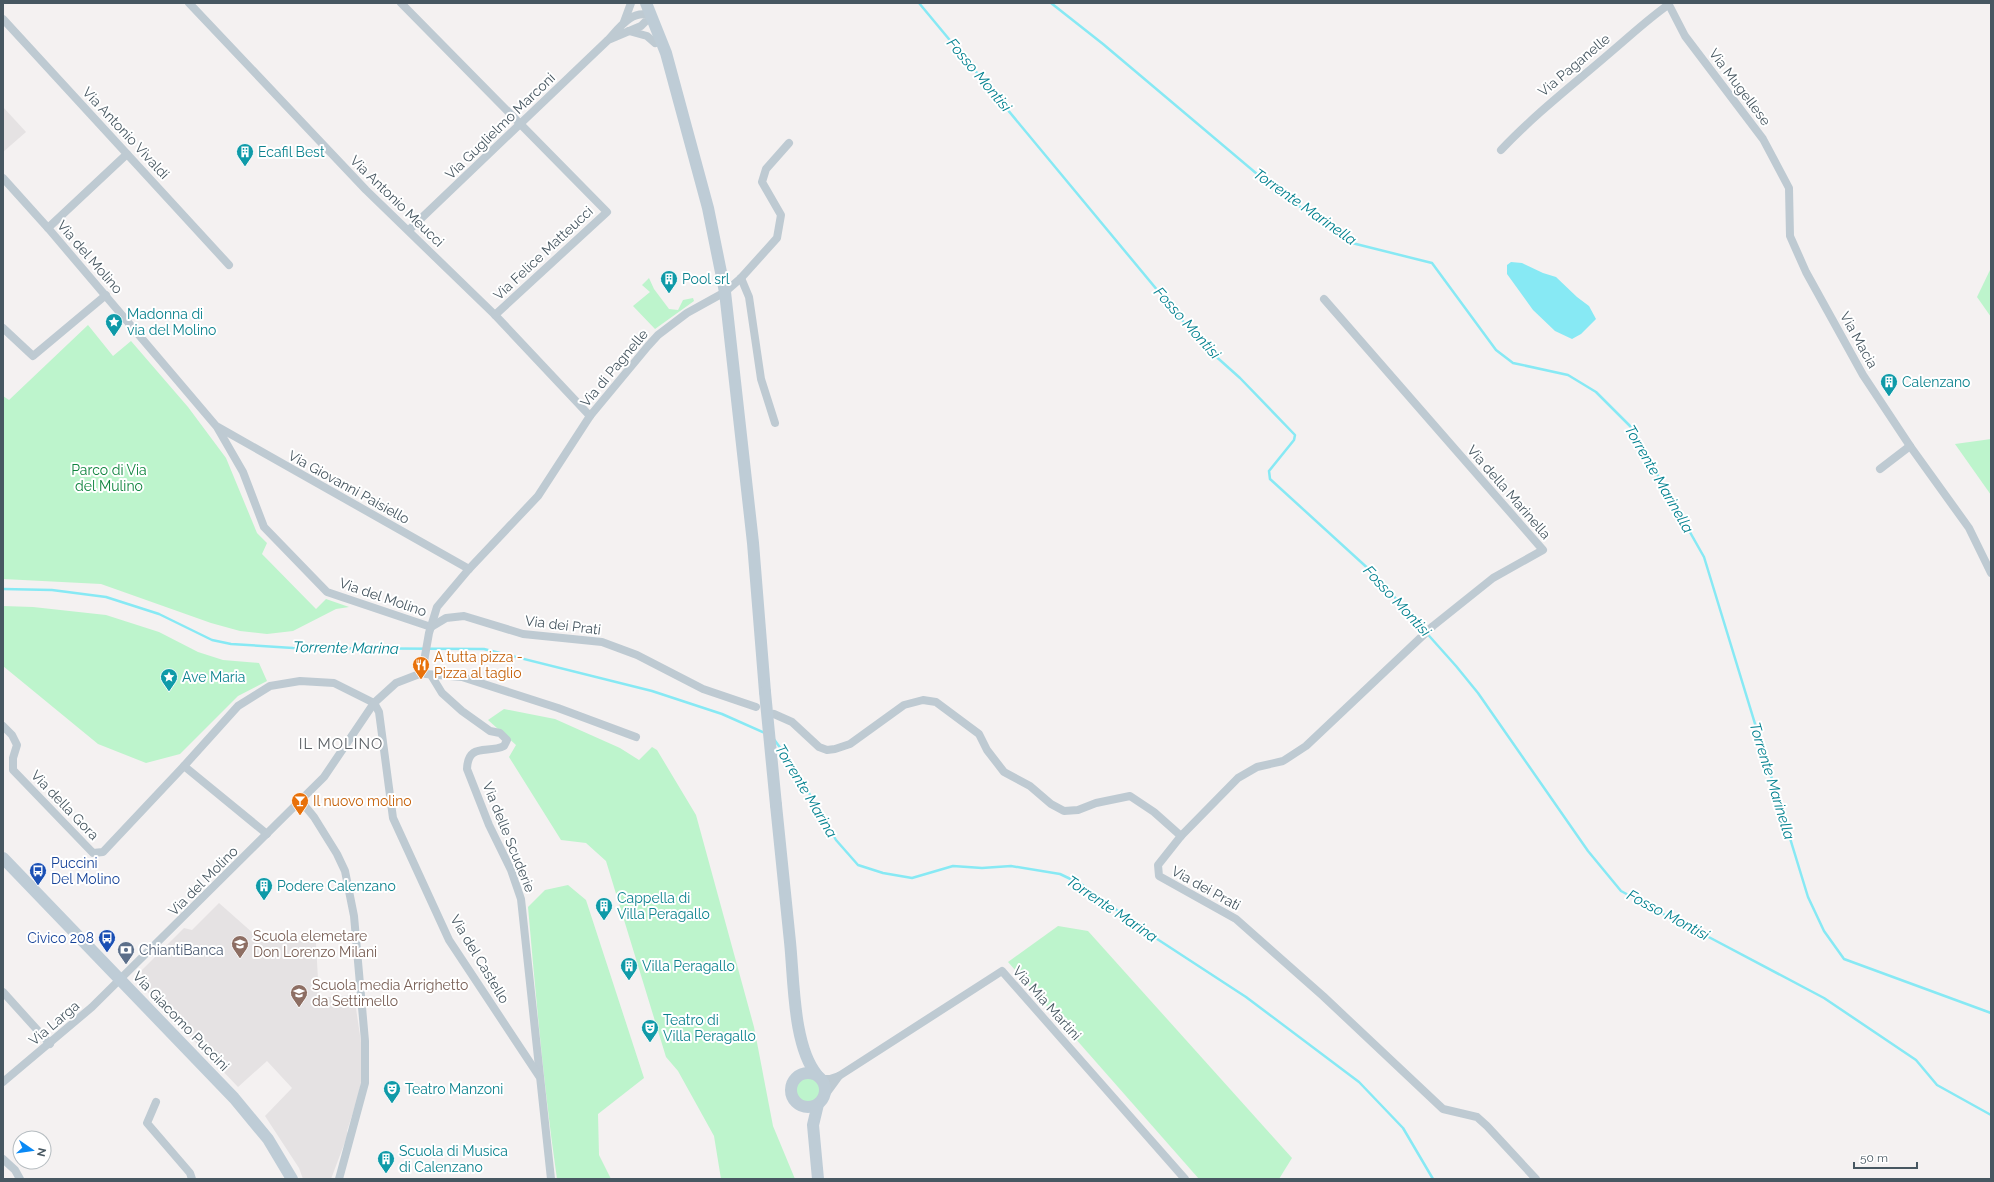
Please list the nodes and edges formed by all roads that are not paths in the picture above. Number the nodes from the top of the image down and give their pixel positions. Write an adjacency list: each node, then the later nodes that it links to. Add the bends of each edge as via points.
1 (189, 3): 19 (street, Via Antonio Meucci, via 366,190)
2 (401, 3): 12 (street)
3 (631, 3): 7 (street, Via Guglielmo Marconi)
4 (1668, 4): 14 (street, Via Paganelle, via 1530,120); 17 (street, Via Mugellese, via 1685,36 1763,139)
5 (645, 11): 7 (street, Via Guglielmo Marconi); 8 (street, Via Guglielmo Marconi); 10 (main road); 11 (main road, via 666,53)
6 (3, 19): 15 (street, Via Antonio Vivaldi)
7 (624, 22): 9 (street, Via Guglielmo Marconi)
8 (629, 31): 9 (street, Via Guglielmo Marconi); 10 (street, via 647,36)
9 (608, 40): 12 (street, Via Guglielmo Marconi)
10 (655, 43): 11 (main road)
11 (674, 86): 22 (main road, via 708,208)
12 (521, 124): 19 (street, Via Guglielmo Marconi); 25 (street, Via Felice Matteucci, via 607,212)
13 (789, 144): 21 (street, Via di Pagnelle, via 766,169 762,182 781,215 777,238)
14 (1501, 150)
15 (128, 154): 18 (street); 20 (street, Via Antonio Vivaldi)
16 (3, 178): 18 (street, Via del Molino)
17 (1789, 188): 30 (street, Via Macia, via 1790,236 1806,272 1863,375)
18 (48, 228): 23 (street, Via del Molino)
19 (409, 230): 25 (street, Via Antonio Meucci)
20 (229, 265)
21 (740, 278): 22 (street, Via di Pagnelle); 28 (street, via 749,297 761,379)
22 (725, 292): 27 (street, Via di Pagnelle, via 687,313 658,335); 50 (main road, bridge, via 753,543 797,1016)
23 (106, 295): 26 (street, via 33,356); 29 (street, Via del Molino)
24 (1324, 299): 45 (street, Via della Marinella, via 1543,550 1493,578 1433,626 1306,746 1283,761 1258,766 1238,778)
25 (495, 316): 27 (street, Via Antonio Meucci)
26 (3, 328)
27 (590, 416): 32 (street, Via di Pagnelle, via 538,496)
28 (775, 423)
29 (217, 426): 32 (street, Via Giovanni Paisiello); 34 (street, Via del Molino, via 244,472 264,527 327,592)
30 (1910, 446): 31 (street); 33 (street, Via Macia, via 1969,528)
31 (1880, 469)
32 (469, 569): 34 (street, Via di Pagnelle, via 437,607)
33 (1991, 573)
34 (430, 630): 35 (street, Via del Molino); 38 (street, Via dei Prati, via 446,618 464,616 523,634 602,642 637,655 703,689)
35 (423, 670): 36 (street); 37 (street, Via del Molino, via 396,682)
36 (431, 675): 41 (street, via 462,677); 51 (street, Via delle Scuderie, via 442,693 462,711 490,731 500,733 507,740 500,748 471,754 467,759 467,769 521,899)
37 (374, 703): 42 (street, via 334,683 300,681 270,686 238,706); 43 (street, Via del Molino, via 324,777); 51 (street, Via del Castello, via 379,712 393,818 449,940)
38 (756, 707)
39 (774, 714): 45 (street, via 792,722 820,747 827,750 850,744 904,705 923,700 936,702 979,734 987,750 1004,772 1030,786 1064,811 1078,810 1096,802 1130,796 1154,812)
40 (3, 726): 42 (street, Via della Gora, via 17,744 13,770 92,854 103,852)
41 (636, 737)
42 (184, 766): 44 (street)
43 (300, 800): 44 (street, Via del Molino); 64 (street, via 337,854 345,872 354,916 365,1041 365,1083)
44 (267, 834): 47 (street, Via del Molino)
45 (1181, 836): 68 (street, Via dei Prati, via 1158,865 1159,876 1236,919 1323,996 1443,1109 1477,1117)
46 (3, 858): 47 (main road, Via Giacomo Puccini)
47 (120, 980): 49 (street, Via Larga); 63 (main road, Via Giacomo Puccini, via 234,1098 268,1139)
48 (3, 992): 49 (street)
49 (50, 1044): 55 (street, Via Larga)
50 (804, 1051): 52 (main road); 54 (main road, via 810,1067)
51 (539, 1076): 65 (street, Via del Castello)
52 (797, 1076): 54 (main road, via 806,1073); 58 (main road, via 791,1084 790,1094)
53 (839, 1076): 54 (street, Via Mia Martini, via 830,1079); 56 (street, Via Mia Martini); 67 (street, Via Mia Martini, via 1002,971)
54 (819, 1077): 56 (main road, via 825,1088)
55 (3, 1082)
56 (821, 1101): 58 (main road, via 809,1108); 59 (main road)
57 (156, 1102): 62 (street, via 147,1123 190,1173)
58 (799, 1106): 59 (main road)
59 (813, 1125): 66 (main road)
60 (3, 1159): 61 (street, via 15,1170)
61 (20, 1179)
62 (192, 1179)
63 (292, 1179)
64 (339, 1179)
65 (551, 1179)
66 (818, 1179)
67 (1185, 1179)
68 (1536, 1179)

